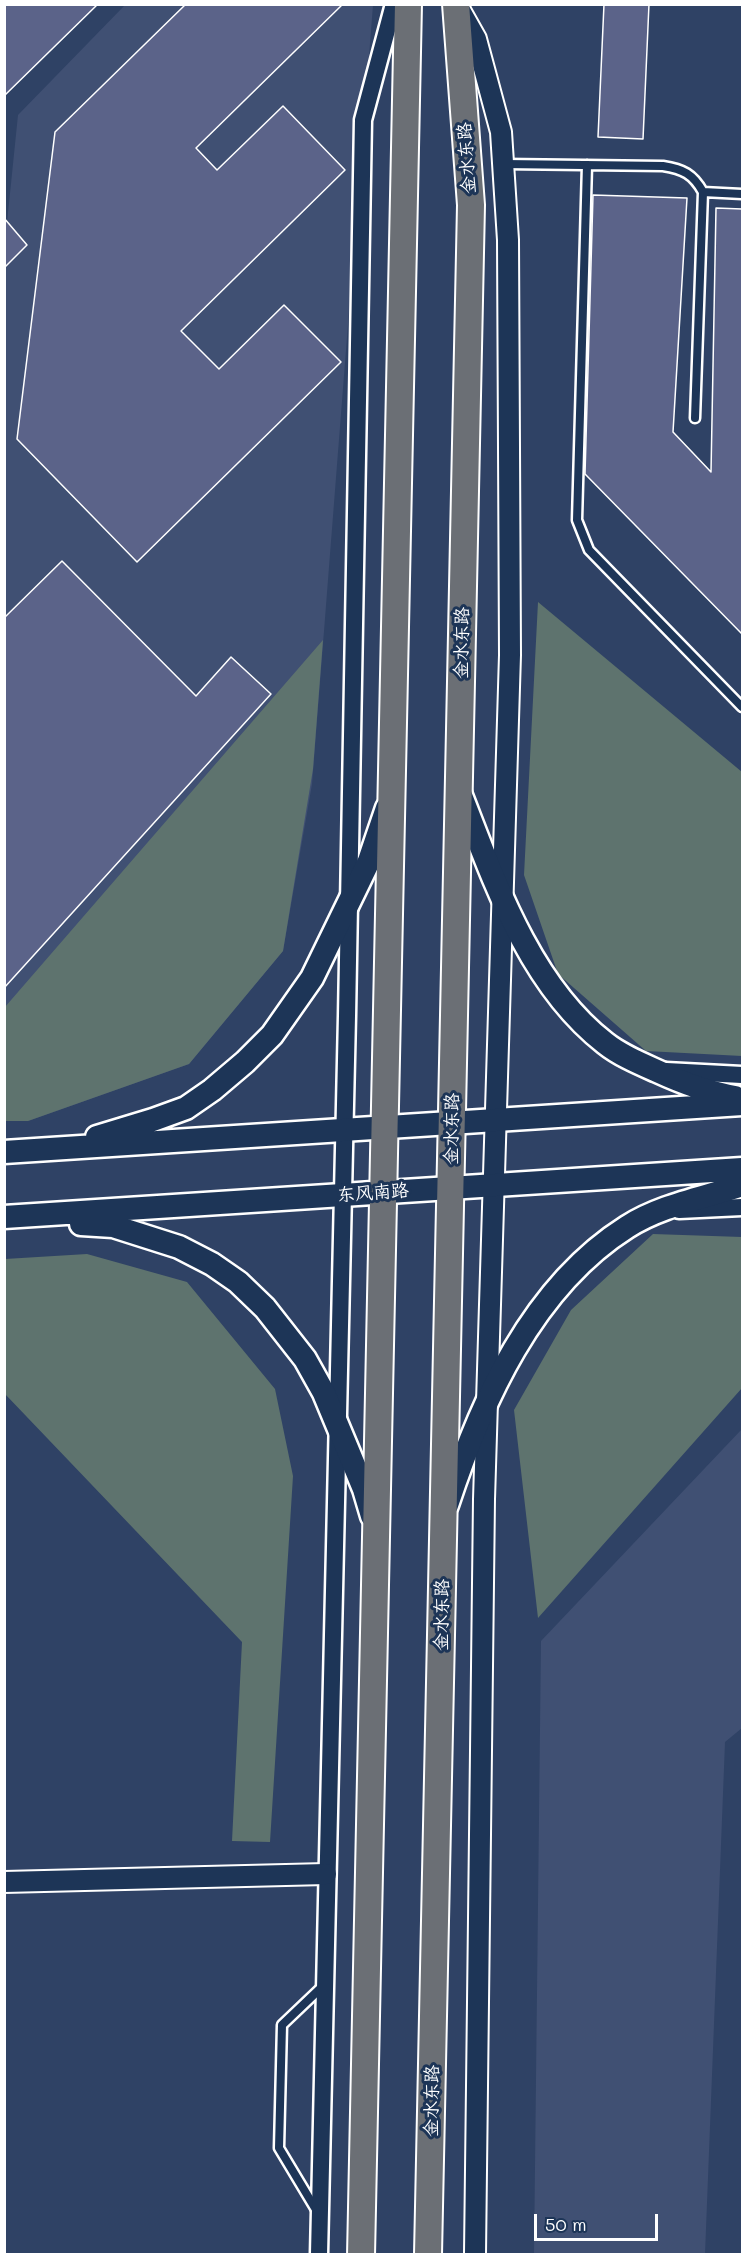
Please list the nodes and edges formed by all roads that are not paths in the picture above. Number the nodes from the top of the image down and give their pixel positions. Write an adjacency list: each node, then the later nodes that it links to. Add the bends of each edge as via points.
1 (394, 4): 13 (street, via 363,120)
2 (408, 4): 11 (main road)
3 (457, 4): 4 (street, via 476,39 501,132); 10 (main road, 金水东路, via 471,205)
4 (503, 164): 5 (lane); 12 (street, via 508,240 510,655)
5 (587, 165): 6 (lane, via 680,169 689,173); 9 (lane, via 577,520 588,550)
6 (703, 192): 7 (lane); 8 (lane)
7 (742, 194)
8 (695, 418)
9 (742, 707)
10 (459, 789): 12 (main road); 19 (main road, 金水东路)
11 (390, 798): 13 (main road, via 369,861); 20 (main road)
12 (502, 895): 14 (main road, via 517,930 559,998 606,1044); 18 (street)
13 (349, 901): 21 (street); 22 (main road, via 312,978 290,1010 272,1035 213,1090 186,1108)
14 (655, 1070): 15 (street); 16 (main road, via 711,1093)
15 (742, 1075)
16 (742, 1098)
17 (742, 1104): 18 (main road)
18 (496, 1120): 19 (main road); 24 (street)
19 (452, 1123): 20 (main road); 26 (main road, 金水东路)
20 (384, 1127): 21 (main road); 27 (main road)
21 (344, 1130): 22 (main road); 28 (street)
22 (56, 1149): 23 (main road)
23 (4, 1152)
24 (494, 1185): 25 (main road, 东风南路, via 606,1178); 26 (main road, 东风南路); 30 (street)
25 (742, 1186): 30 (main road, via 660,1210 608,1240 552,1294 532,1320)
26 (451, 1187): 27 (main road, 东风南路); 32 (main road, 金水东路)
27 (382, 1192): 28 (main road, 东风南路); 33 (main road)
28 (342, 1195): 29 (main road, 东风南路); 31 (street)
29 (4, 1218): 31 (main road, via 113,1226 179,1247 212,1264 265,1308 304,1359)
30 (487, 1406): 32 (main road); 41 (street)
31 (337, 1423): 33 (main road, via 364,1489); 34 (street)
32 (444, 1515): 40 (main road, 金水东路)
33 (375, 1529): 39 (main road)
34 (326, 1874): 35 (street); 36 (street)
35 (4, 1881)
36 (324, 1984): 37 (street); 37 (lane, via 282,2025 279,2148)
37 (320, 2216): 38 (street)
38 (319, 2254)
39 (361, 2254)
40 (428, 2254)
41 (475, 2254)

